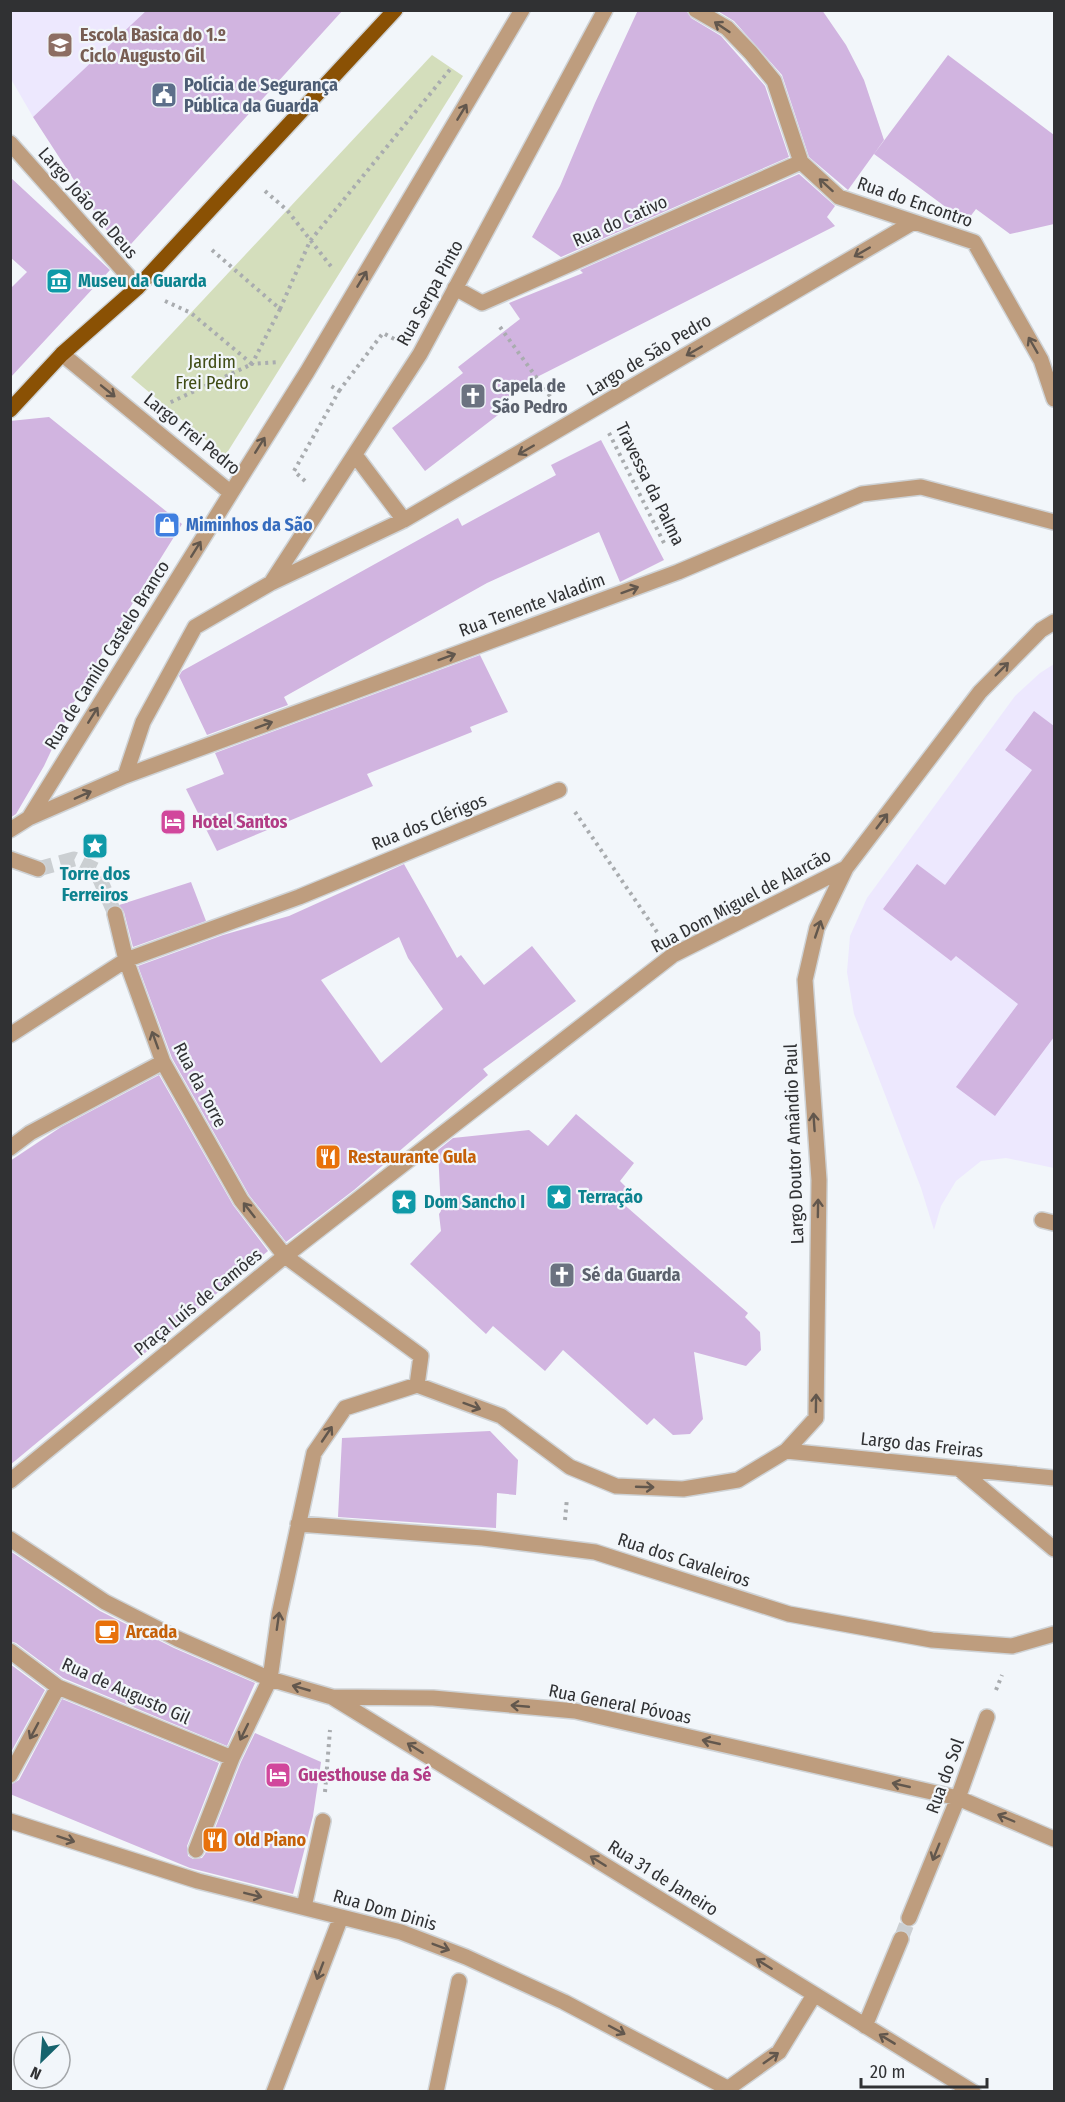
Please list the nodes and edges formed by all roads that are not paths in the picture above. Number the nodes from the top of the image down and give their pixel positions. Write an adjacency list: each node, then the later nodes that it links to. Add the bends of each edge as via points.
1 (395, 10): 8 (main road)
2 (522, 10): 14 (street, Largo Frei Pedro, one-way to 2)
3 (605, 10): 9 (street, Rua Serpa Pinto)
4 (696, 10): 6 (street, Rua do Encontro, one-way to 4, via 774,81 727,28)
5 (10, 143): 8 (street, Largo João de Deus)
6 (801, 162): 7 (street, Rua do Encontro, one-way to 6, via 839,197); 9 (street, Rua do Cativo, via 482,303)
7 (912, 223): 11 (street, Rua do Encontro, one-way to 7, via 1041,360 974,242); 15 (street, Largo de São Pedro, one-way to 15)
8 (138, 287): 10 (main road)
9 (455, 288): 13 (street, Rua Serpa Pinto, via 420,354)
10 (62, 354): 12 (main road); 14 (street, Largo Frei Pedro, one-way to 14)
11 (1054, 399)
12 (10, 410)
13 (355, 455): 15 (street); 17 (street, Rua Serpa Pinto)
14 (231, 493): 21 (street, Rua de Camilo Castelo Branco, one-way to 14)
15 (404, 520): 17 (street, Largo de São Pedro)
16 (1054, 522): 19 (street, Rua Tenente Valadim, one-way to 16, via 678,572 862,494 921,487)
17 (271, 583): 19 (street, Largo de São Pedro, via 195,627 142,722)
18 (1054, 622): 24 (street, Rua Dom Miguel de Alarcão, one-way to 18, via 980,692 1041,630)
19 (125, 776): 21 (street, Rua Tenente Valadim, one-way to 19)
20 (560, 790): 27 (street, Rua dos Clérigos, via 299,897)
21 (29, 818): 22 (street, Rua de Camilo Castelo Branco)
22 (10, 830)
23 (10, 859): 25 (street)
24 (846, 868): 31 (street, Rua Dom Miguel de Alarcão, via 673,955); 33 (street, Largo Doutor Amândio Paul, one-way to 24, via 816,1418 819,1180 805,980 817,928)
25 (38, 870)
26 (114, 914): 27 (street, Rua da Torre)
27 (126, 960): 28 (street, Rua dos Clérigos); 29 (street, Rua da Torre, one-way to 27)
28 (10, 1035)
29 (163, 1062): 30 (street, via 30,1133); 31 (street, Rua da Torre, one-way to 29, via 241,1200)
30 (10, 1148)
31 (285, 1256): 32 (street, Praça Luís de Camões, via 421,1356); 36 (street, Praça Luís de Camões)
32 (417, 1385): 33 (street, one-way to 33, via 501,1416 570,1467 616,1486 683,1489 738,1480); 37 (street, one-way to 32, via 314,1453 345,1408)
33 (786, 1451): 34 (street, Largo das Freiras)
34 (959, 1469): 35 (street, Largo das Freiras); 39 (street)
35 (1054, 1478)
36 (10, 1482)
37 (298, 1524): 40 (street, Rua dos Cavaleiros, via 483,1538 595,1552 789,1614 932,1640 1012,1646); 42 (street, one-way to 37)
38 (10, 1539): 42 (street, Rua General Póvoas, via 105,1602)
39 (1054, 1550)
40 (1054, 1634)
41 (10, 1651): 43 (street, Rua de Augusto Gil)
42 (270, 1679): 44 (street, Rua General Póvoas, one-way to 42); 46 (street, one-way to 46)
43 (58, 1687): 46 (street, Rua de Augusto Gil); 47 (street, one-way to 47)
44 (332, 1697): 48 (street, Rua General Póvoas, one-way to 44, via 574,1711 433,1698); 58 (street, Rua 31 de Janeiro, one-way to 44)
45 (987, 1717): 48 (street, Rua do Sol)
46 (232, 1758): 52 (street)
47 (10, 1775)
48 (958, 1798): 51 (street, Rua General Póvoas, one-way to 48); 55 (street, Rua do Sol, one-way to 55)
49 (10, 1821): 53 (street, Rua Dom Dinis, one-way to 53, via 198,1881)
50 (323, 1821): 53 (street)
51 (1054, 1839)
52 (196, 1850)
53 (304, 1907): 54 (street, Rua Dom Dinis)
54 (341, 1917): 60 (street, Rua Dom Dinis, one-way to 60, via 401,1932 466,1957 564,2002); 61 (street, one-way to 61)
55 (909, 1918)
56 (901, 1939): 59 (street)
57 (459, 1981): 62 (street)
58 (814, 1995): 59 (street, Rua 31 de Janeiro); 60 (street, one-way to 58, via 779,2052)
59 (866, 2026): 63 (street, Rua 31 de Janeiro, one-way to 59)
60 (725, 2090)
61 (274, 2091)
62 (436, 2091)
63 (973, 2091)

